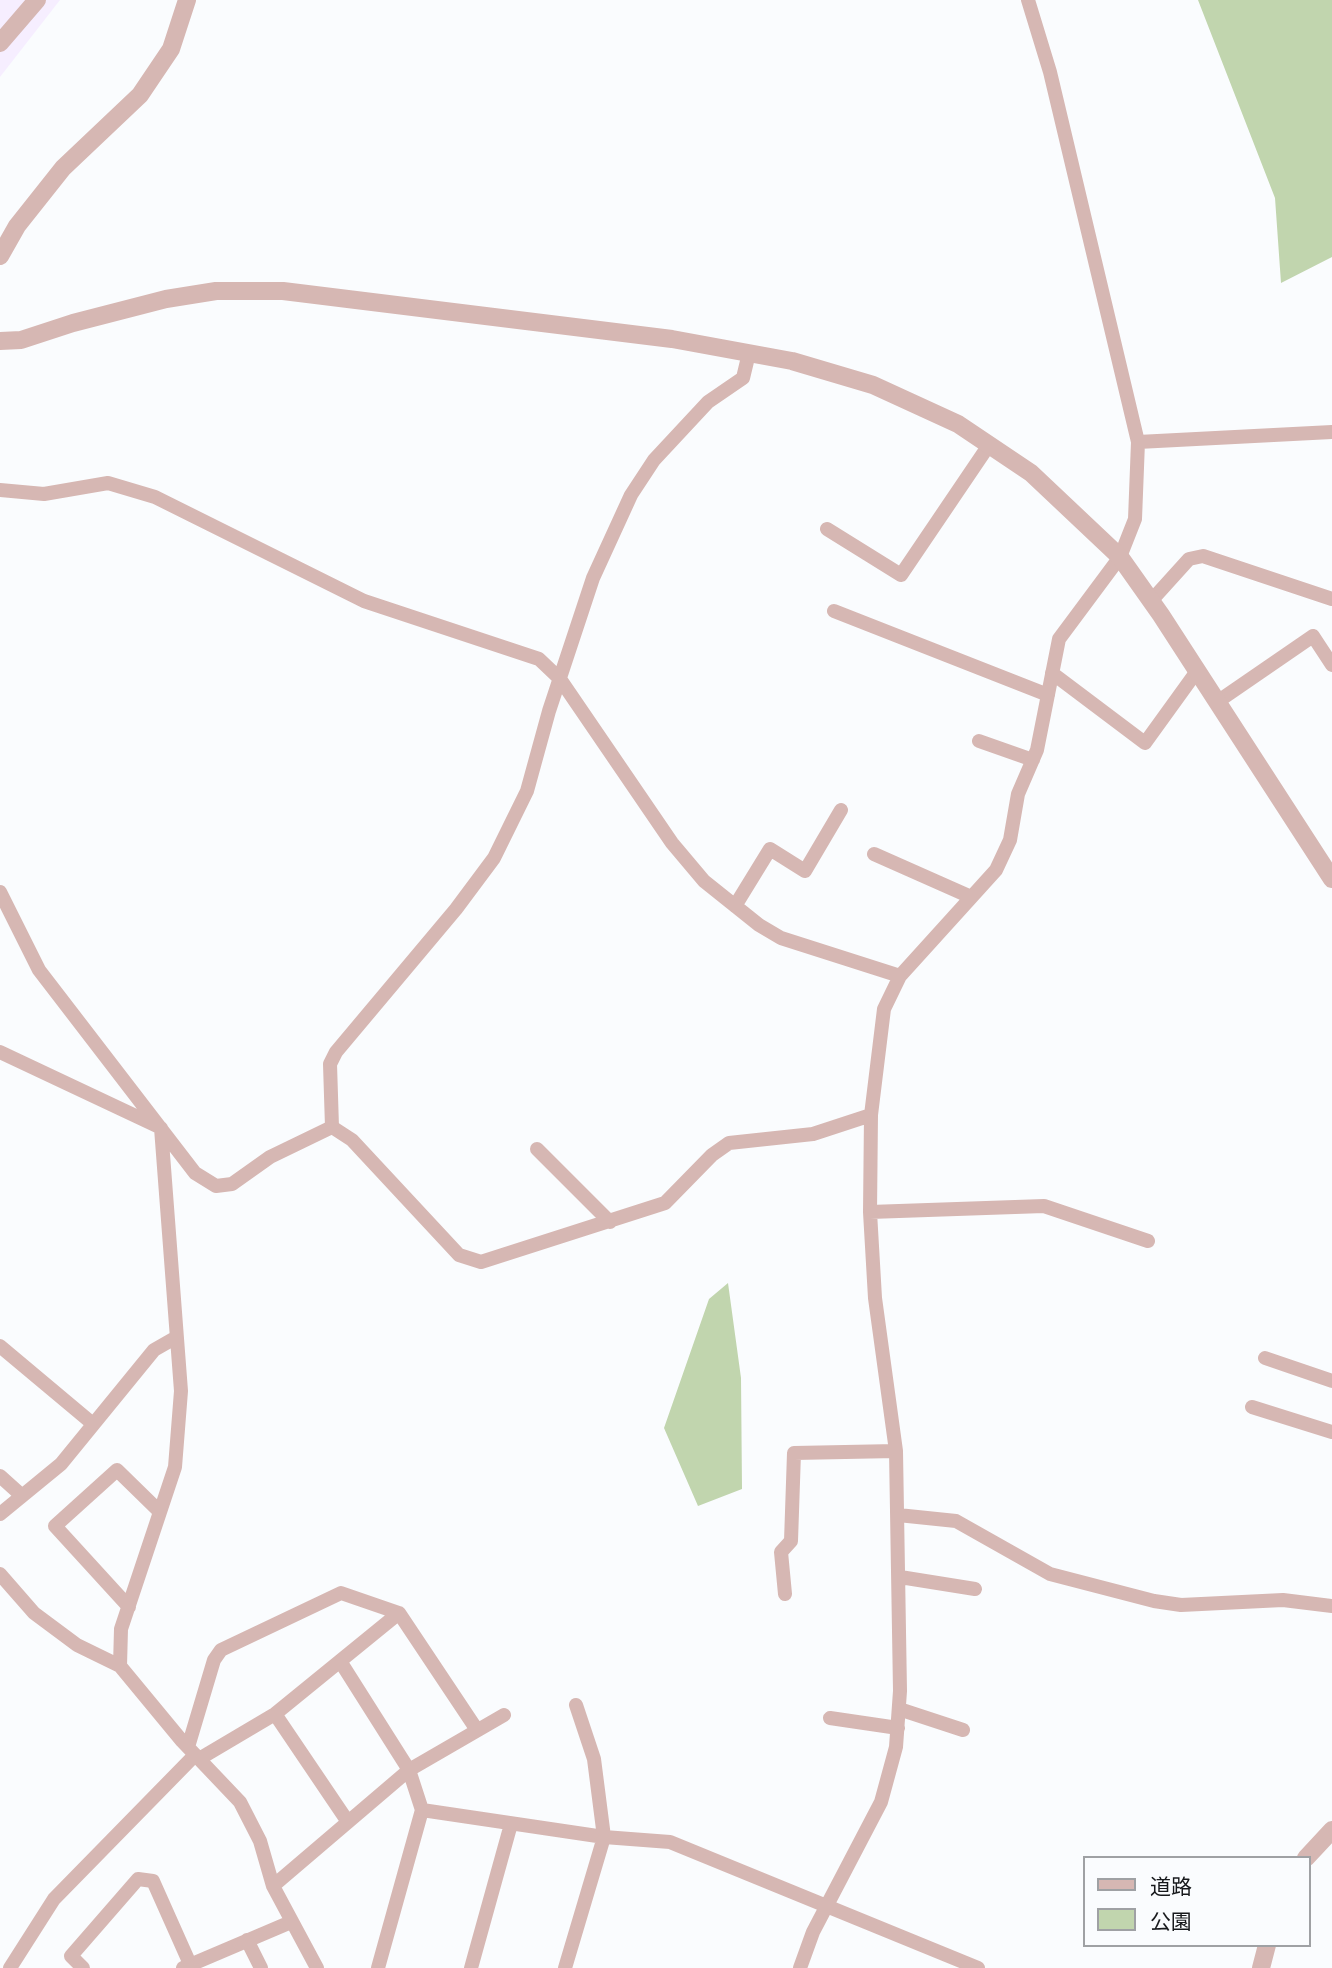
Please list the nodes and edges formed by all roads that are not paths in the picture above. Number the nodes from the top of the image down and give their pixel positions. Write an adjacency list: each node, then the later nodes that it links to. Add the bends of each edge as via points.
1 (37, 0): 4 (street)
2 (187, 0): 5 (street, via 171,49 140,95 63,168)
3 (1028, 0): 9 (street, via 1050,72)
4 (0, 43)
5 (0, 256)
6 (0, 341): 7 (street, via 21,340 179,297 216,291 283,291 672,339)
7 (749, 353): 10 (street, via 873,385 958,424); 20 (street, via 743,378 708,402 654,460 631,495 593,578)
8 (1332, 432): 9 (street)
9 (1138, 442): 13 (street, via 1135,519)
10 (989, 445): 12 (street, via 901,575); 13 (street, via 1031,473)
11 (0, 490): 20 (street, via 44,494 108,483 155,497 364,601 538,659)
12 (827, 529)
13 (1119, 557): 15 (street); 19 (street, via 1059,639)
14 (1332, 599): 15 (street, via 1203,556 1189,559)
15 (1151, 601): 18 (street)
16 (834, 611): 21 (street)
17 (1332, 665): 22 (street, via 1313,636)
18 (1197, 671): 19 (street, via 1145,743); 22 (street)
19 (1052, 673): 21 (street)
20 (560, 679): 31 (street, via 672,843 704,881); 35 (street, via 527,791 494,858 335,1052 330,1064)
21 (1048, 695): 24 (street)
22 (1217, 702): 27 (street)
23 (979, 741): 24 (street)
24 (1033, 760): 30 (street, via 1018,794 1010,840 996,870)
25 (841, 810): 31 (street, via 805,871 770,849)
26 (874, 854): 30 (street)
27 (1325, 858): 28 (street)
28 (1332, 878)
29 (0, 892): 36 (street, via 39,970)
30 (971, 897): 32 (street)
31 (735, 906): 32 (street, via 781,938)
32 (900, 976): 34 (street, via 884,1009)
33 (0, 1052): 36 (street)
34 (871, 1115): 38 (street); 39 (street, via 813,1134 729,1143 665,1203)
35 (332, 1127): 36 (street, via 270,1157 232,1184 216,1186 195,1173); 39 (street, via 352,1140 459,1255 481,1262)
36 (161, 1128): 41 (street)
37 (537, 1149): 39 (street)
38 (870, 1212): 40 (street, via 1044,1206); 48 (street, via 875,1298)
39 (610, 1222)
40 (1148, 1241)
41 (175, 1338): 46 (street, via 154,1350); 51 (street, via 180,1391 175,1467)
42 (0, 1346): 46 (street)
43 (1265, 1358): 44 (street)
44 (1332, 1381)
45 (1252, 1407): 47 (street)
46 (93, 1424): 50 (street, via 61,1464)
47 (1332, 1432)
48 (897, 1451): 53 (street); 57 (street, via 794,1452 791,1541 781,1552)
49 (0, 1476): 50 (street)
50 (20, 1494): 52 (street)
51 (160, 1512): 59 (street); 59 (street, via 117,1470 55,1526)
52 (0, 1514)
53 (898, 1515): 55 (street); 58 (street, via 956,1521 1050,1574 1154,1601 1181,1605 1283,1600)
54 (0, 1574): 62 (street, via 34,1613 77,1645)
55 (900, 1577): 56 (street); 64 (street)
56 (975, 1589)
57 (785, 1594)
58 (1332, 1606)
59 (129, 1607): 62 (street, via 121,1629)
60 (399, 1613): 61 (street); 69 (street); 71 (street, via 341,1593 221,1650 214,1660)
61 (340, 1661): 65 (street); 72 (street)
62 (120, 1666): 71 (street)
63 (576, 1705): 77 (street, via 594,1759)
64 (899, 1709): 68 (street); 70 (street)
65 (275, 1714): 71 (street); 74 (street)
66 (504, 1715): 69 (street)
67 (830, 1718): 68 (street)
68 (898, 1728): 80 (street, via 881,1802)
69 (477, 1730): 72 (street)
70 (963, 1730)
71 (194, 1754): 79 (street, via 240,1802 260,1841); 86 (street, via 54,1899)
72 (409, 1770): 73 (street); 74 (street)
73 (422, 1811): 75 (street); 89 (street)
74 (348, 1822): 79 (street)
75 (511, 1824): 77 (street); 90 (street)
76 (1332, 1830): 78 (street)
77 (604, 1837): 80 (street, via 670,1842); 91 (street)
78 (1308, 1856)
79 (273, 1886): 81 (street)
80 (830, 1905): 92 (street, via 813,1932); 93 (street)
81 (291, 1922): 82 (street); 85 (street)
82 (247, 1940): 84 (street); 88 (street)
83 (1266, 1947): 94 (street)
84 (187, 1966): 87 (street, via 153,1881 138,1879 71,1956)
85 (319, 1967)
86 (10, 1968)
87 (83, 1968)
88 (261, 1968)
89 (378, 1968)
90 (471, 1968)
91 (565, 1968)
92 (800, 1968)
93 (978, 1968)
94 (1261, 1968)

